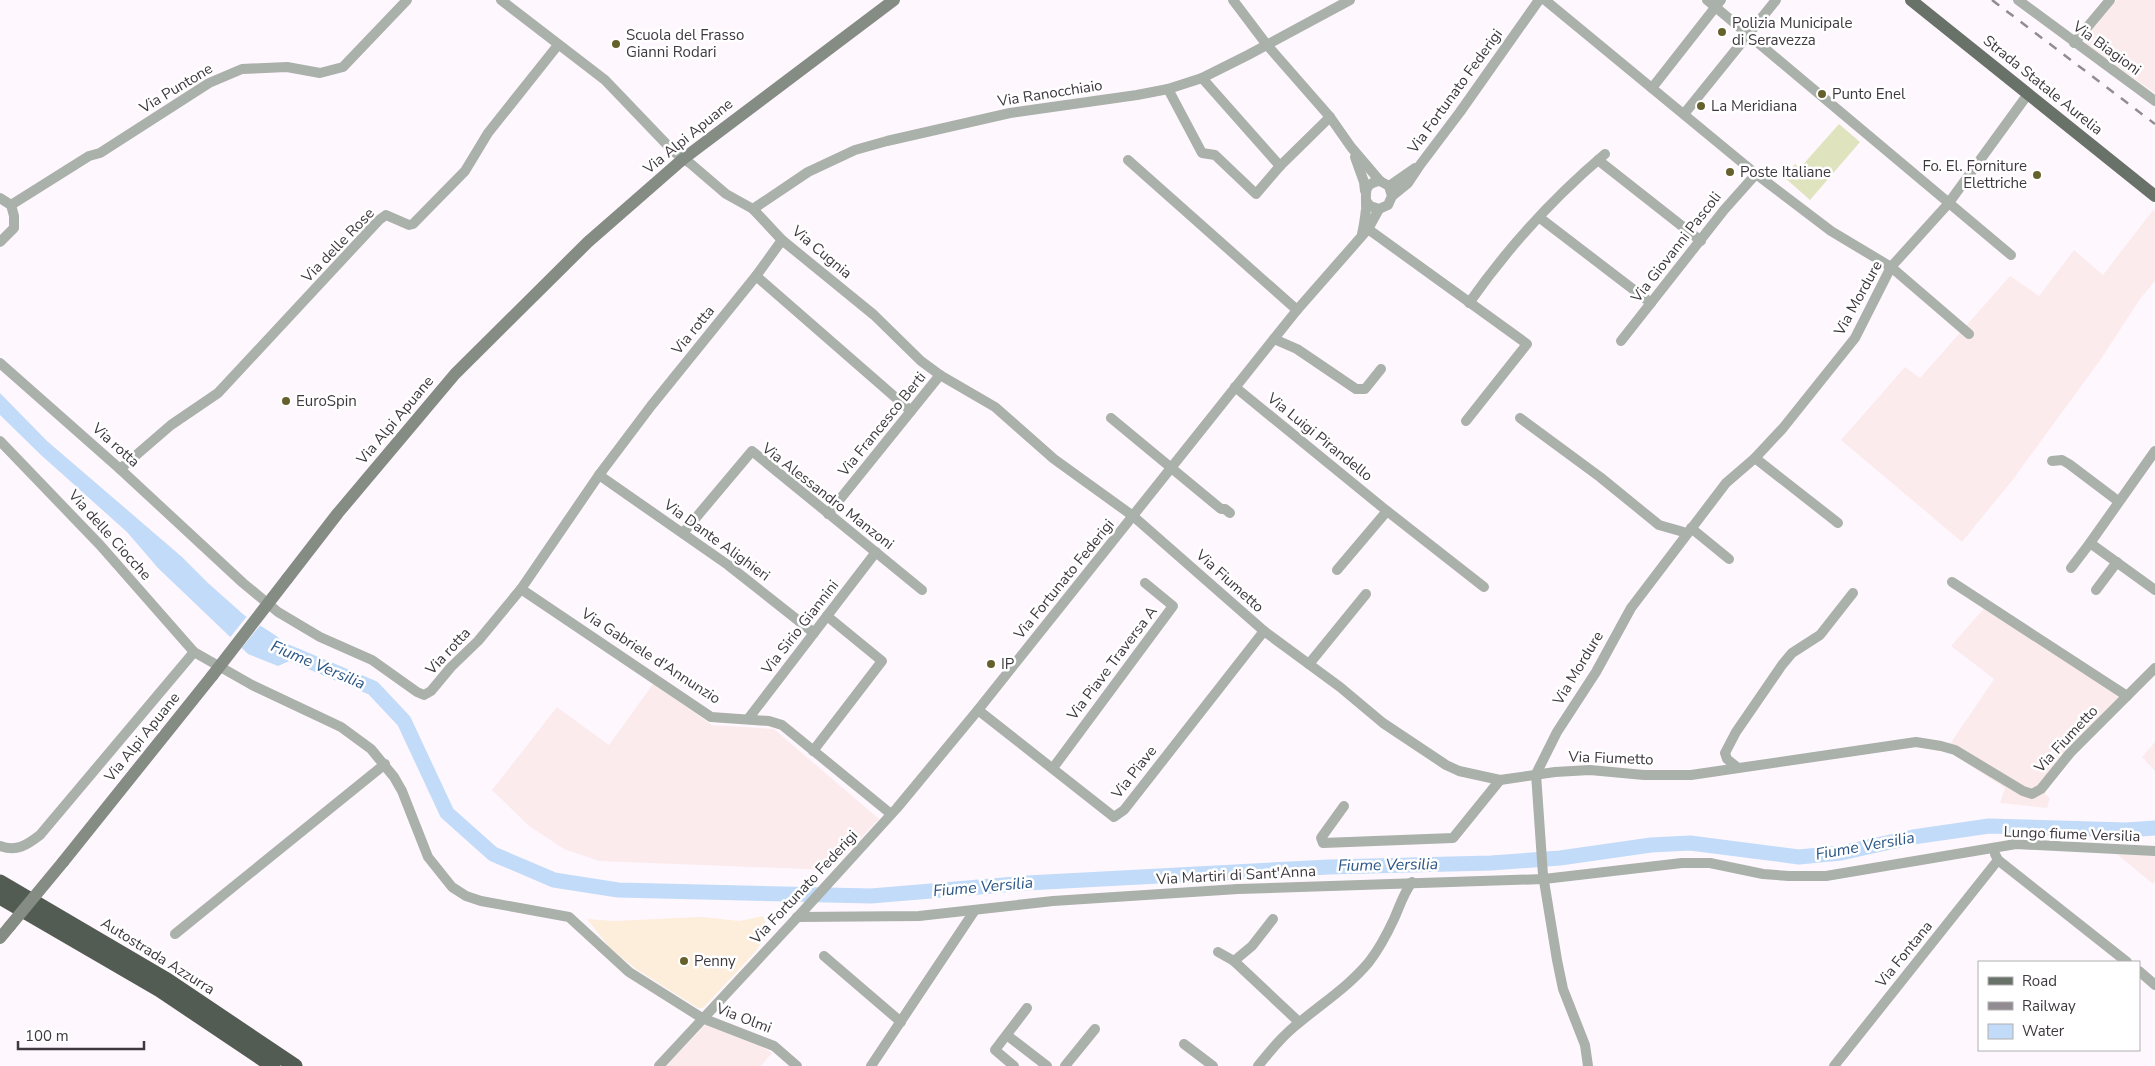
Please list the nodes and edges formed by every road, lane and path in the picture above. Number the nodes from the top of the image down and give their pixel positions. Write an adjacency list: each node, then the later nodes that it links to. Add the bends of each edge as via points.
1 (407, 0): 38 (street, Via Puntone, via 343,67 320,73 287,67 242,69 209,83)
2 (501, 0): 16 (street, Via Cugnia)
3 (894, 0): 26 (main road, Via Alpi Apuane)
4 (1233, 0): 17 (street)
5 (1539, 0): 28 (street, Via Fortunato Federigi)
6 (1545, 0): 19 (street)
7 (1707, 0): 13 (street)
8 (1776, 0): 14 (street)
9 (1911, 0): 21 (main road, Strada Statale Aurelia)
10 (2018, 0): 15 (street, Via Biagioni)
11 (2110, 0): 15 (street)
12 (1342, 2): 17 (street, Via Ranocchiaio)
13 (1719, 4): 14 (street); 19 (street)
14 (1748, 35): 23 (street); 37 (street)
15 (2074, 43): 22 (street, Via Biagioni)
16 (558, 45): 26 (street, Via Cugnia, via 605,80); 68 (street, Via delle Rose, via 488,133 465,170 413,224 408,225 386,215 379,220 218,393 171,425)
17 (1267, 45): 18 (street, Via Ranocchiaio); 24 (street)
18 (1202, 78): 20 (street, Via Ranocchiaio); 29 (street)
19 (1652, 88): 23 (street)
20 (1168, 89): 29 (street, via 1202,153 1215,154 1256,194); 39 (street, Via Ranocchiaio, via 1010,113 887,141 856,150 808,172)
21 (2028, 94): 34 (main road, Strada Statale Aurelia); 37 (street, Via Mordure)
22 (2155, 101)
23 (1684, 114): 30 (street)
24 (1330, 117): 25 (street); 29 (street)
25 (1351, 147): 31 (street); 32 (street)
26 (683, 158): 39 (street, Via Cugnia, via 726,194); 122 (main road, Via Alpi Apuane, bridge, via 588,242 455,374 338,512 212,676)
27 (1128, 160): 51 (street)
28 (1420, 165): 31 (street); 33 (street, Via Fortunato Federigi, via 1408,183)
29 (1280, 166)
30 (1756, 174): 44 (street, Via Giovanni Pascoli); 47 (street, via 1831,231)
31 (1384, 184): 32 (street, via 1371,184); 33 (street)
32 (1365, 191): 36 (street)
33 (1392, 196): 40 (street, via 1388,205)
34 (2155, 196)
35 (0, 198): 38 (street)
36 (1367, 202): 40 (street); 42 (street)
37 (1948, 204): 46 (street); 47 (street, Via Mordure)
38 (11, 206): 45 (street, via 14,228)
39 (753, 209): 43 (street, Via Cugnia)
40 (1379, 209): 42 (street, Via Fortunato Federigi)
41 (1540, 218): 44 (street, via 1602,157); 49 (street, via 1503,257); 50 (street)
42 (1365, 232): 49 (street); 51 (street, Via Fortunato Federigi)
43 (782, 240): 48 (street, Via rotta); 57 (street, Via Cugnia, via 874,315)
44 (1701, 241): 50 (street, Via Giovanni Pascoli)
45 (0, 242)
46 (2011, 255)
47 (1890, 267): 52 (street); 65 (street, Via Mordure, via 1855,338)
48 (756, 276): 59 (street); 69 (street, Via rotta, via 650,406)
49 (1468, 303): 62 (street, via 1527,344)
50 (1651, 303): 54 (street, Via Giovanni Pascoli)
51 (1297, 310): 53 (street, Via Fortunato Federigi)
52 (1969, 334)
53 (1274, 338): 56 (street, via 1297,349 1356,389 1365,389); 58 (street, Via Fortunato Federigi)
54 (1621, 341)
55 (0, 362): 68 (street, Via rotta)
56 (1381, 369)
57 (940, 375): 59 (street, Via Francesco Berti); 74 (street, Via Cugnia, via 995,406 1054,459)
58 (1235, 387): 67 (street, Via Fortunato Federigi); 71 (street, Via Luigi Pirandello)
59 (911, 411): 73 (street, Via Francesco Berti)
60 (1111, 418): 67 (street)
61 (1520, 418): 76 (street, via 1659,525)
62 (1466, 421)
63 (0, 442): 96 (street, Via delle Ciocche, via 100,545)
64 (2155, 451): 70 (street)
65 (1755, 458): 75 (street); 76 (street, Via Mordure, via 1726,483)
66 (2052, 462): 70 (street, via 2062,460 2070,464)
67 (1170, 468): 72 (street, via 1220,509); 74 (street, Via Fortunato Federigi)
68 (120, 469): 87 (street, Via rotta, via 278,612 320,637 372,660 424,695 478,641)
69 (599, 475): 77 (street, Via Dante Alighieri); 87 (street, Via rotta)
70 (2118, 501): 78 (street)
71 (1387, 511): 83 (street); 86 (street, Via Luigi Pirandello)
72 (1230, 513)
73 (828, 514): 77 (street, Via Alessandro Manzoni, via 752,451); 79 (street, Via Alessandro Manzoni)
74 (1133, 516): 94 (street, Via Fiumetto); 100 (street, Via Fortunato Federigi)
75 (1838, 523)
76 (1689, 530): 80 (street); 106 (street, Via Mordure, via 1631,608 1596,672 1557,732)
77 (683, 533): 95 (street, Via Dante Alighieri)
78 (2090, 543): 81 (street); 82 (street)
79 (876, 552): 88 (street, Via Alessandro Manzoni); 93 (street, Via Sirio Giannini)
80 (1729, 559)
81 (2116, 562): 89 (street); 90 (street)
82 (2071, 568)
83 (1337, 570)
84 (1952, 582): 99 (street)
85 (1145, 583): 104 (street, Via Piave Traversa A, via 1173,606)
86 (1484, 587)
87 (521, 589): 101 (street, Via Gabriele d'Annunzio, via 711,717)
88 (922, 590)
89 (2096, 590)
90 (2155, 590)
91 (1853, 592): 105 (street, via 1820,635 1792,653 1736,732 1725,753)
92 (1366, 594): 97 (street)
93 (827, 616): 95 (street, Via Sirio Giannini); 102 (street, via 882,661)
94 (1264, 631): 97 (street, Via Fiumetto); 104 (street, Via Piave, via 1124,810 1114,817)
95 (814, 633): 101 (street, Via Sirio Giannini)
96 (194, 652): 103 (street, Via delle Ciocche, via 252,685 341,727); 110 (street, via 40,835 24,847 8,849)
97 (1309, 664): 107 (street, Via Fiumetto, via 1383,723 1431,756 1459,771)
98 (2155, 668): 99 (street, Via Fiumetto)
99 (2127, 696): 105 (street, Via Fiumetto, via 2070,753 2041,789 2032,794 2023,792 1955,750 1916,742)
100 (978, 710): 104 (street, Via Piave); 109 (street, Via Fortunato Federigi)
101 (748, 719): 102 (street, Via Gabriele d'Annunzio, via 782,725)
102 (812, 751): 109 (street, Via Gabriele d'Annunzio)
103 (385, 764): 121 (street); 130 (street, Via delle Ciocche, via 402,791 428,857 452,888 481,901 569,918 629,972)
104 (1053, 768)
105 (1738, 768): 106 (street, Via Fiumetto, via 1691,775 1590,770)
106 (1536, 774): 107 (street, Via Fiumetto); 114 (street)
107 (1500, 780): 108 (street, via 1453,838 1323,844 1321,838)
108 (1344, 806)
109 (891, 814): 119 (street, Via Fortunato Federigi)
110 (0, 846)
111 (1993, 847): 112 (street, Lungo fiume Versilia, via 2016,844); 113 (street); 114 (street, Lungo fiume Versilia, via 1826,876 1763,874 1710,863 1682,863)
112 (2155, 851)
113 (1998, 860): 126 (street); 147 (street, Via Fontana)
114 (1544, 877): 116 (street, Via Martiri di Sant'Anna); 146 (street, via 1563,989 1585,1045)
115 (0, 882): 137 (highway, Autostrada Azzurra, via 167,980)
116 (1412, 882): 118 (street, Via Martiri di Sant'Anna, via 1127,896); 132 (street, via 1378,950 1368,963 1343,989)
117 (0, 897): 136 (highway, Autostrada Azzurra, via 160,990)
118 (975, 910): 119 (street, Via Martiri di Sant'Anna, via 919,916); 131 (street)
119 (797, 917): 130 (street, Via Fortunato Federigi)
120 (1273, 919): 125 (street, via 1252,946)
121 (175, 934)
122 (0, 938)
123 (1218, 952): 125 (street)
124 (824, 956): 131 (street)
125 (1234, 961): 132 (street)
126 (2127, 961)
127 (2140, 973): 128 (street)
128 (2155, 985)
129 (1027, 1008): 134 (street)
130 (702, 1018): 138 (street, Via Fortunato Federigi); 139 (street, Via Olmi, via 767,1042)
131 (901, 1022): 140 (street)
132 (1299, 1022): 145 (street)
133 (1095, 1029): 143 (street)
134 (1008, 1036): 141 (street, via 995,1050); 142 (street)
135 (1184, 1044): 144 (street)
136 (273, 1066)
137 (294, 1066)
138 (658, 1066)
139 (797, 1066)
140 (871, 1066)
141 (1014, 1066)
142 (1047, 1066)
143 (1065, 1066)
144 (1213, 1066)
145 (1258, 1066)
146 (1588, 1066)
147 (1834, 1066)

